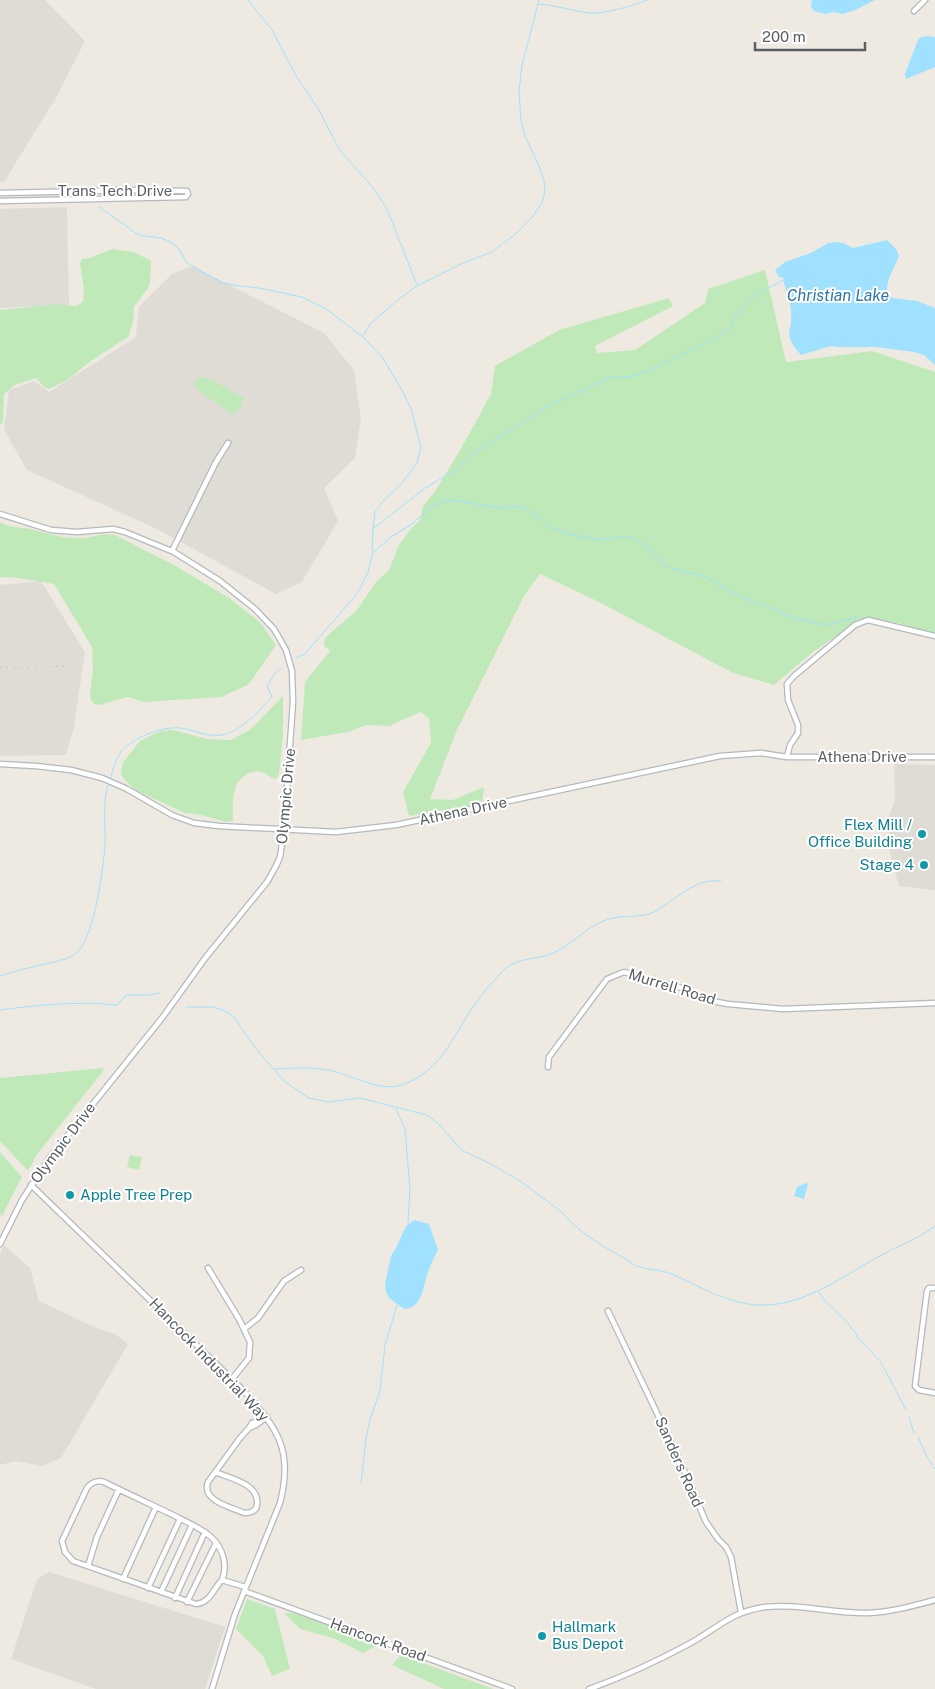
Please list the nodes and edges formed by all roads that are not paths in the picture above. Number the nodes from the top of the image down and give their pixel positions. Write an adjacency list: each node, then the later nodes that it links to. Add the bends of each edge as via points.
1 (925, 0): 2 (street)
2 (914, 11)
3 (135, 190): 4 (street, Trans Tech Drive); 7 (street); 7 (street, Trans Tech Drive, via 187,191 188,194 186,197)
4 (84, 191): 5 (street, Trans Tech Drive); 9 (street)
5 (33, 192): 6 (street, Trans Tech Drive); 8 (street)
6 (0, 193)
7 (135, 198): 9 (street, Trans Tech Drive)
8 (33, 199): 9 (street, Trans Tech Drive); 10 (street, Trans Tech Drive)
9 (84, 199)
10 (0, 201)
11 (228, 443): 13 (street)
12 (0, 514): 13 (street, Olympic Drive, via 65,532 113,528)
13 (172, 551): 18 (street, Olympic Drive, via 220,581 255,609 274,629 286,650 292,670 293,702)
14 (935, 636): 15 (street, via 868,620 854,625 787,684 788,700 798,725 798,733)
15 (787, 756): 16 (street, Athena Drive); 18 (street, Athena Drive, via 720,756 378,828 336,832)
16 (935, 756)
17 (0, 764): 18 (street, Athena Drive, via 62,769 102,778 194,823)
18 (284, 830): 21 (street, Olympic Drive, via 280,857 267,882)
19 (935, 1003): 20 (street, Murrell Road, via 783,1009 728,1004 619,972 607,979 549,1057)
20 (548, 1067)
21 (31, 1185): 22 (street, Olympic Drive); 28 (street, Hancock Industrial Way)
22 (0, 1244)
23 (208, 1268): 27 (street)
24 (301, 1270): 27 (street, via 284,1281 258,1318)
25 (935, 1288): 29 (street, via 927,1291 915,1386)
26 (608, 1311): 47 (street, Sanders Road, via 706,1522 731,1557)
27 (244, 1329): 28 (street, via 250,1342 249,1358)
28 (232, 1379): 30 (street, Hancock Industrial Way)
29 (935, 1393)
30 (267, 1417): 31 (street, via 252,1423); 42 (street, Hancock Industrial Way, via 282,1447 284,1487)
31 (215, 1472): 31 (street, via 207,1485 212,1497 244,1513 255,1510 256,1497 250,1488)
32 (119, 1489): 33 (street); 38 (street); 38 (street, via 101,1481 90,1485 62,1541 70,1559)
33 (156, 1507): 34 (street); 39 (street)
34 (180, 1519): 35 (street); 41 (street)
35 (192, 1525): 36 (street); 43 (street)
36 (205, 1532): 37 (street); 44 (street)
37 (216, 1543): 40 (street, via 225,1565); 46 (street)
38 (88, 1566): 39 (street)
39 (122, 1579): 41 (street)
40 (222, 1580): 42 (street, Hancock Road); 46 (street, via 205,1602)
41 (148, 1588): 43 (street)
42 (245, 1589): 48 (street, Hancock Industrial Way); 49 (street, Hancock Road)
43 (161, 1592): 44 (street)
44 (175, 1598): 46 (street)
45 (935, 1600): 47 (street, via 869,1613 806,1607 765,1607)
46 (187, 1602)
47 (741, 1612): 50 (street, via 658,1660)
48 (212, 1689)
49 (512, 1689)
50 (589, 1689)

